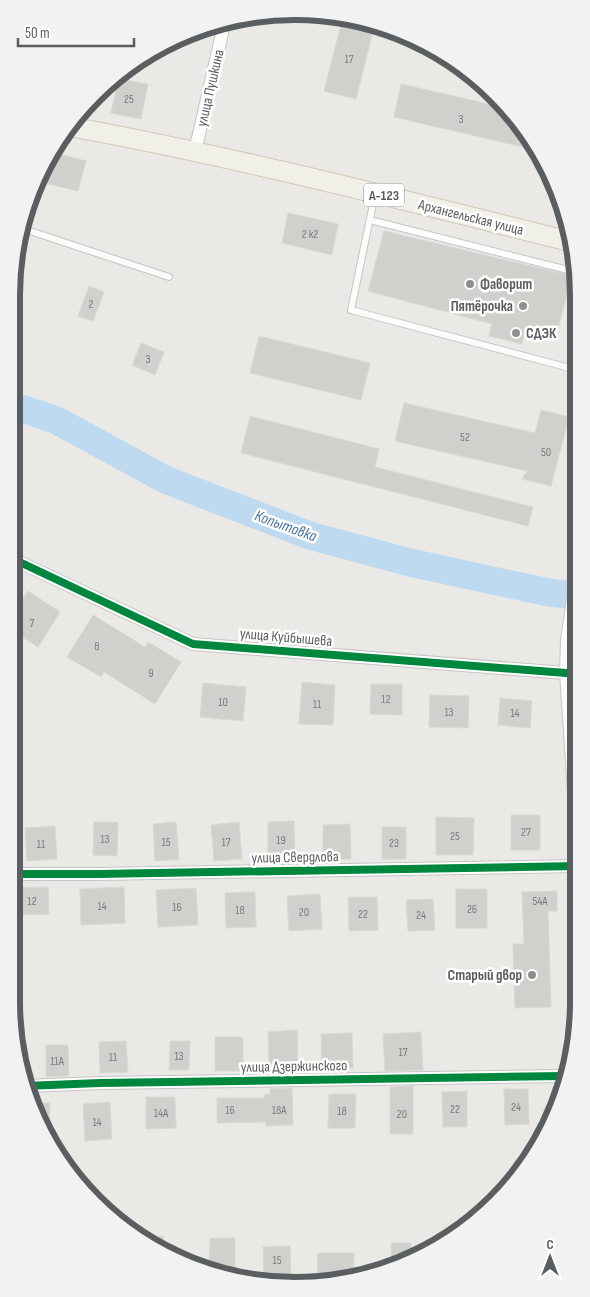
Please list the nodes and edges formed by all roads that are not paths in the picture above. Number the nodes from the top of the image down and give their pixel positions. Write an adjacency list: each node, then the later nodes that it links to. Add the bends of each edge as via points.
1 (223, 29): 3 (street, улица Пушкина)
2 (77, 128): 3 (main road, А-123)
3 (195, 152): 4 (main road, Архангельская улица / А-123)
4 (376, 193): 5 (lane); 7 (main road, Архангельская улица / А-123)
5 (370, 220): 8 (lane); 10 (lane, via 351,310)
6 (28, 230): 9 (lane)
7 (565, 240)
8 (569, 270)
9 (169, 277)
10 (570, 368)
11 (20, 562): 14 (street, улица Куйбышева, via 193,644)
12 (570, 618): 13 (street, via 567,639)
13 (570, 659)
14 (570, 673)
15 (570, 866): 16 (street, улица Свердлова)
16 (20, 874)
17 (560, 1076): 18 (street, улица Дзержинского)
18 (33, 1086)

